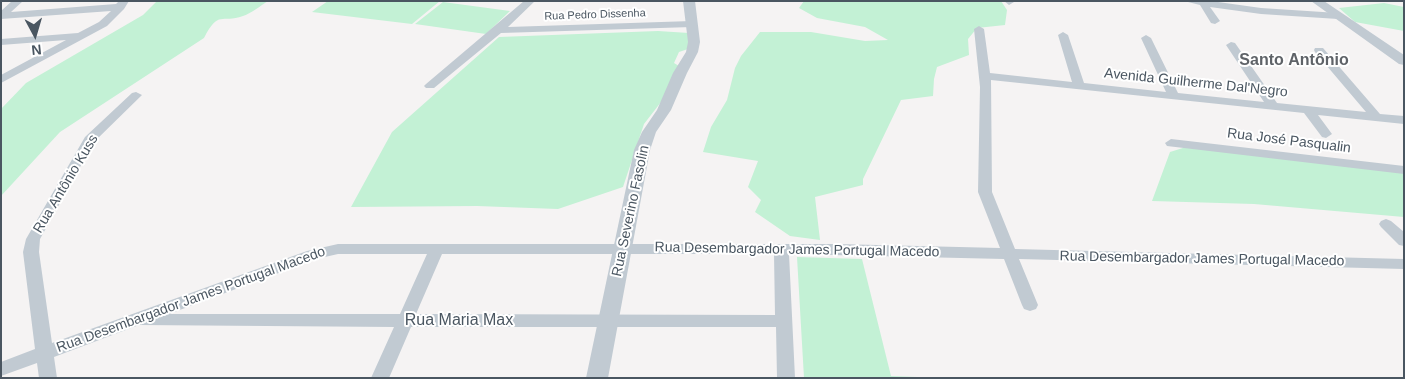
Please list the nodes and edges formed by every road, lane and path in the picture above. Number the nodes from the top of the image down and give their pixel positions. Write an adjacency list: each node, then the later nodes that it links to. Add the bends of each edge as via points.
1 (18, 1): 9 (street)
2 (529, 1): 3 (street); 14 (street)
3 (539, 1)
4 (689, 1): 12 (street, Rua Severino Fasolin)
5 (1189, 1): 7 (street)
6 (1316, 1): 10 (street)
7 (1203, 3): 10 (street, via 1248,10); 11 (street)
8 (122, 4): 9 (street); 16 (street, via 108,20)
9 (1, 16)
10 (1338, 16): 21 (street)
11 (1215, 20)
12 (692, 24): 14 (street, Rua Pedro Dissenha); 40 (street, Rua Severino Fasolin, via 692,52 642,150)
13 (979, 29): 24 (street)
14 (498, 30): 26 (street)
15 (1063, 35): 27 (street)
16 (83, 36): 18 (street); 22 (street)
17 (1146, 38): 29 (street)
18 (1, 42)
19 (1231, 45): 30 (street)
20 (1319, 50): 32 (street)
21 (1404, 61)
22 (22, 68): 23 (street); 25 (street)
23 (1, 70)
24 (985, 76): 27 (street, Avenida Guilherme Dal'Negro); 42 (street, via 984,183)
25 (1, 80)
26 (430, 86)
27 (1079, 86): 29 (street, Avenida Guilherme Dal'Negro)
28 (136, 95): 49 (street, Rua Antônio Kuss, via 89,140 33,239 31,252)
29 (1174, 96): 30 (street, Avenida Guilherme Dal'Negro)
30 (1272, 106): 31 (street, Avenida Guilherme Dal'Negro)
31 (1308, 110): 32 (street, Avenida Guilherme Dal'Negro); 34 (street)
32 (1376, 117): 33 (street, Avenida Guilherme Dal'Negro)
33 (1404, 120)
34 (1326, 134)
35 (1171, 142): 36 (street, Rua José Pasqualin)
36 (1404, 170)
37 (1386, 224): 38 (street)
38 (1404, 241)
39 (437, 248): 40 (street, Rua Desembargador James Portugal Macedo); 45 (street, Rua Desembargador James Portugal Macedo, via 326,251); 46 (street)
40 (622, 249): 41 (street, Rua Desembargador James Portugal Macedo); 47 (street, Rua Severino Fasolin)
41 (781, 249): 42 (street, Rua Desembargador James Portugal Macedo); 48 (street)
42 (1009, 254): 43 (street, Rua Desembargador James Portugal Macedo); 44 (street)
43 (1404, 264)
44 (1030, 306)
45 (134, 320): 46 (street, Rua Maria Max); 49 (street, Rua Desembargador James Portugal Macedo)
46 (405, 320): 47 (street, Rua Maria Max); 52 (street)
47 (608, 321): 48 (street, Rua Maria Max); 53 (street, Rua Severino Fasolin)
48 (784, 321): 54 (street)
49 (45, 353): 50 (street, Rua Desembargador James Portugal Macedo); 51 (street, Rua Antônio Kuss)
50 (1, 369)
51 (48, 378)
52 (380, 378)
53 (596, 378)
54 (786, 378)

